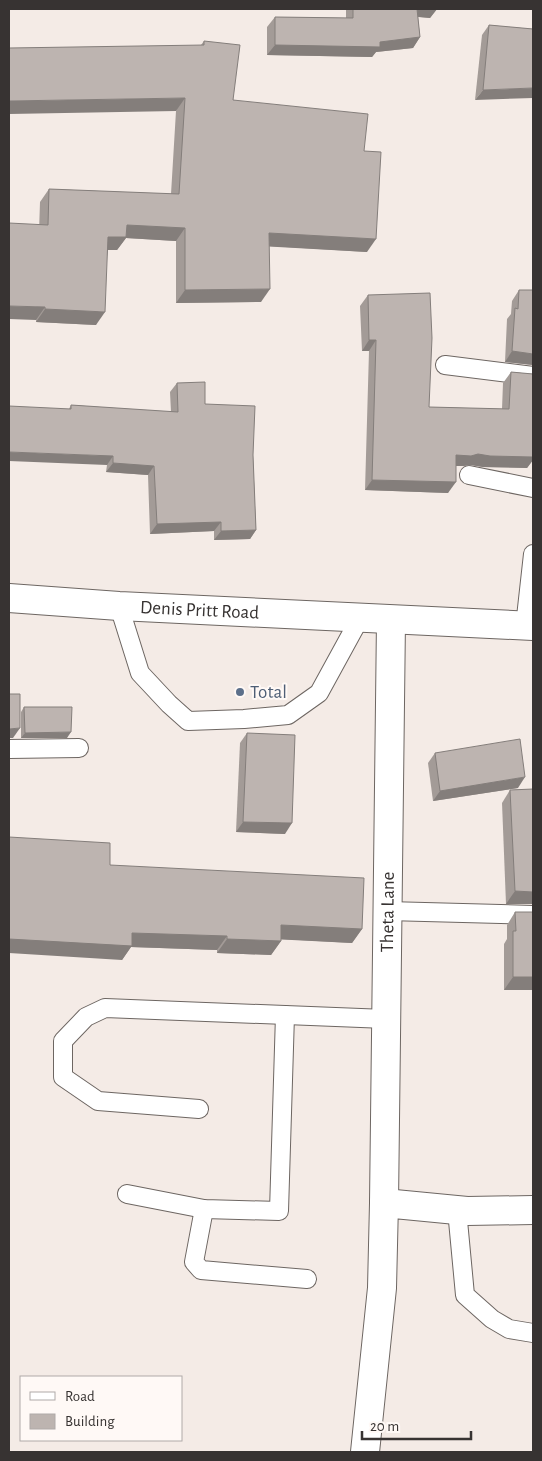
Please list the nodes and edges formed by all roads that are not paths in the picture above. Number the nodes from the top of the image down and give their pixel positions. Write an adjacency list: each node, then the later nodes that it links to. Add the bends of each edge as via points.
1 (445, 365): 2 (lane)
2 (533, 376)
3 (468, 475): 4 (lane)
4 (533, 488)
5 (533, 554): 10 (lane)
6 (9, 598): 7 (street, Denis Pritt Road)
7 (119, 606): 8 (street, Denis Pritt Road); 8 (lane, via 140,674 188,721 288,715 319,693)
8 (360, 618): 9 (street, Denis Pritt Road)
9 (391, 620): 10 (street, Denis Pritt Road); 13 (street, Theta Lane)
10 (529, 626)
11 (79, 748): 12 (lane)
12 (9, 749)
13 (387, 911): 14 (lane); 16 (street, Theta Lane)
14 (533, 914)
15 (285, 1015): 16 (lane); 17 (lane, via 104,1008 86,1017 63,1041 63,1077 98,1102); 20 (lane, via 279,1211)
16 (386, 1019): 19 (street, Theta Lane)
17 (199, 1110)
18 (127, 1194): 20 (lane)
19 (384, 1202): 21 (street); 25 (street, Theta Lane, via 382,1288)
20 (204, 1209): 23 (lane, via 194,1262 201,1270)
21 (457, 1210): 22 (street); 24 (lane, via 465,1295 509,1329)
22 (533, 1210)
23 (307, 1279)
24 (533, 1333)
25 (365, 1452)

